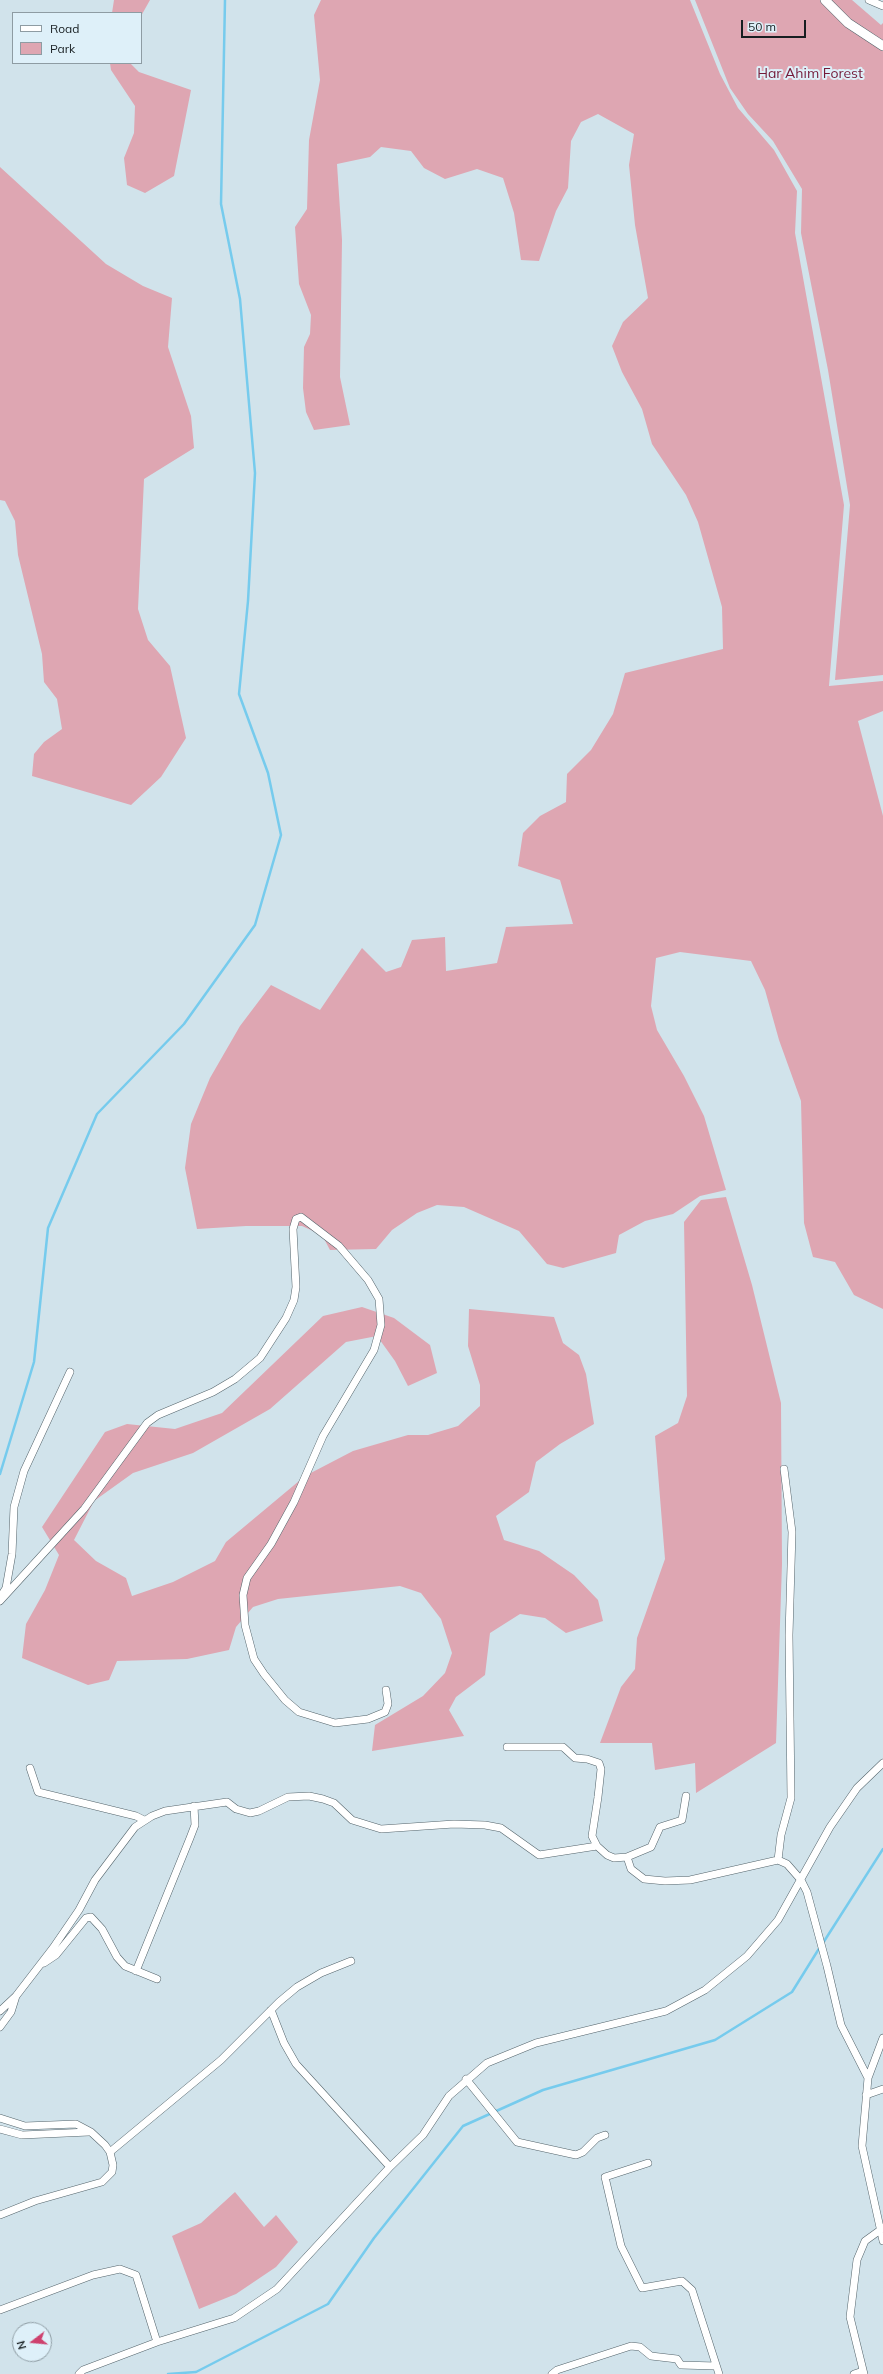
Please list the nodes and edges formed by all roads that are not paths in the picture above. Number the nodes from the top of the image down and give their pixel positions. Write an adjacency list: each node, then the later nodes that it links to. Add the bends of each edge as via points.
1 (825, 0): 4 (main road, via 848,23)
2 (869, 0): 3 (street)
3 (883, 6)
4 (883, 46)
5 (70, 1372): 7 (street, via 24,1471 14,1507 12,1554 6,1588)
6 (784, 1469): 18 (street, via 792,1532 789,1635 791,1798 781,1835)
7 (0, 1598)
8 (0, 1602): 9 (street, via 84,1509 147,1423 158,1415 213,1392 235,1379 260,1358 286,1318 294,1300 296,1287 293,1229 296,1219 301,1217 339,1246 368,1280 379,1299 381,1324 374,1350 323,1436 294,1502 271,1544 247,1578 243,1595 245,1626 254,1659 285,1700 299,1712 335,1723 368,1719 385,1712 388,1704)
9 (386, 1690)
10 (507, 1747): 16 (street, via 563,1747 575,1758 599,1763 601,1769 598,1797 592,1828 593,1841)
11 (883, 1763): 19 (street, via 857,1788 830,1828)
12 (30, 1768): 15 (street, via 38,1792)
13 (686, 1796): 17 (street, via 682,1820 660,1826 652,1847)
14 (194, 1806): 15 (street, via 166,1811); 16 (street, via 227,1802 240,1811 250,1813 288,1796 310,1796 323,1798 334,1804 352,1820 381,1829 454,1824 485,1825 501,1828 539,1855); 22 (street, via 195,1820 190,1838)
15 (144, 1820): 21 (street, via 118,1848 95,1880 79,1910)
16 (597, 1846): 17 (street, via 614,1858)
17 (627, 1857): 18 (street, via 631,1869 644,1879 665,1881 690,1880)
18 (778, 1860): 19 (street, via 787,1864)
19 (801, 1880): 29 (street, via 807,1892 841,2025); 30 (street, via 778,1920 747,1956 705,1990 666,2011 536,2043 487,2063)
20 (351, 1961): 25 (street, via 297,1987)
21 (38, 1967): 22 (street, via 56,1955 86,1918 91,1917 102,1929 117,1957 125,1966); 24 (street)
22 (136, 1971): 23 (street)
23 (157, 1980)
24 (16, 1996): 26 (street); 27 (street, via 11,2012)
25 (271, 2010): 37 (street, via 221,2060); 39 (street, via 284,2044 296,2064)
26 (0, 2012)
27 (0, 2027)
28 (883, 2038): 29 (street)
29 (868, 2078): 32 (street)
30 (466, 2080): 36 (street, via 517,2142 576,2155); 39 (street, via 449,2096 423,2135)
31 (883, 2090): 32 (street)
32 (866, 2095): 41 (street, via 862,2146)
33 (0, 2118): 35 (street, via 25,2126 76,2124)
34 (0, 2129): 35 (street, via 22,2135)
35 (91, 2132): 37 (street)
36 (605, 2134)
37 (110, 2152): 40 (street, via 114,2165 112,2172 102,2182 35,2201)
38 (648, 2163): 45 (street, via 605,2177 621,2246 642,2288 682,2281 692,2290)
39 (390, 2167): 44 (street, via 277,2290 234,2318)
40 (0, 2216)
41 (881, 2228): 42 (street); 46 (street, via 865,2241 857,2260 850,2317)
42 (883, 2241)
43 (0, 2310): 44 (street, via 93,2275 120,2269 136,2275)
44 (156, 2342): 47 (street, via 83,2370)
45 (716, 2366): 48 (street, via 680,2365 677,2359 651,2356 640,2347 631,2346 557,2370); 49 (street)
46 (863, 2373): 50 (street)
47 (79, 2374)
48 (552, 2374)
49 (719, 2374)
50 (854, 2374)

